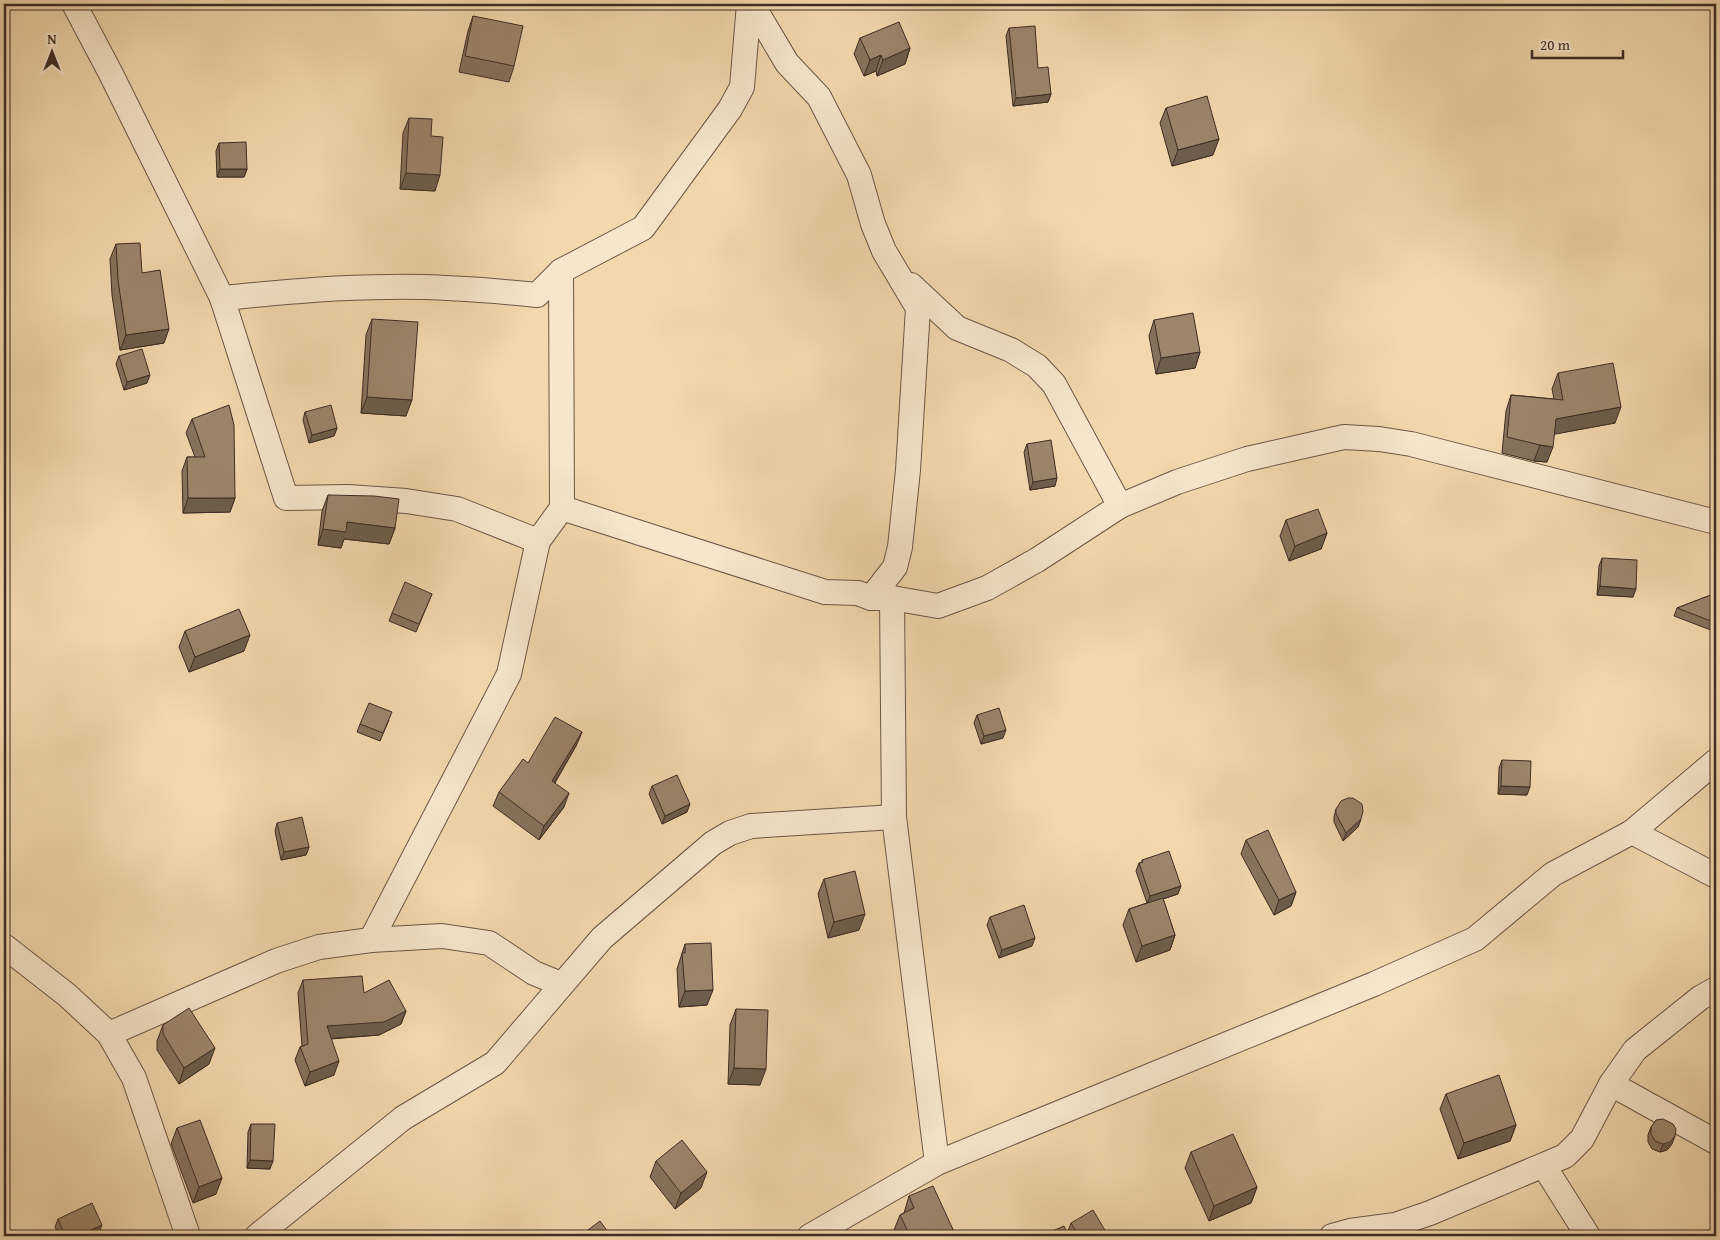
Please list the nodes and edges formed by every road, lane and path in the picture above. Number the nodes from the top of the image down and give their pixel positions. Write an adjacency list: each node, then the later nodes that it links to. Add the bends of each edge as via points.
1 (74, 4): 5 (street)
2 (750, 4): 3 (street, via 742,87 730,109 642,228); 4 (street, via 787,63 819,97 859,175 873,224)
3 (561, 271): 5 (street, via 536,295 465,288 387,287); 7 (street)
4 (897, 272): 6 (street, via 957,328 1011,350 1037,366 1054,384); 10 (street, via 918,308 900,547)
5 (222, 298): 9 (street, via 286,498 348,497 457,509)
6 (1120, 506): 8 (street, via 1177,482 1247,459 1344,437 1429,448); 10 (street, via 987,588 938,606)
7 (562, 508): 9 (street); 10 (street, via 825,592 858,592)
8 (1716, 522)
9 (538, 541): 15 (street, via 510,674)
10 (882, 598): 12 (street)
11 (1716, 761): 13 (street)
12 (894, 817): 17 (street, via 751,826 730,833 713,843 602,938); 22 (street)
13 (1632, 832): 14 (street); 22 (street, via 1553,874 1475,938 1374,984)
14 (1716, 876)
15 (371, 940): 17 (street, via 442,936 489,943 534,973); 19 (street, via 319,947 276,961)
16 (4, 946): 19 (street, via 67,995)
17 (561, 984): 25 (street, via 495,1063 403,1118)
18 (1716, 989): 20 (street, via 1635,1050)
19 (109, 1034): 24 (street, via 134,1078)
20 (1611, 1084): 21 (street); 23 (street, via 1582,1140 1565,1156)
21 (1716, 1142)
22 (937, 1163): 26 (street)
23 (1544, 1166): 27 (street, via 1396,1225); 28 (street)
24 (188, 1236)
25 (256, 1236)
26 (810, 1236)
27 (1332, 1236)
28 (1588, 1236)

